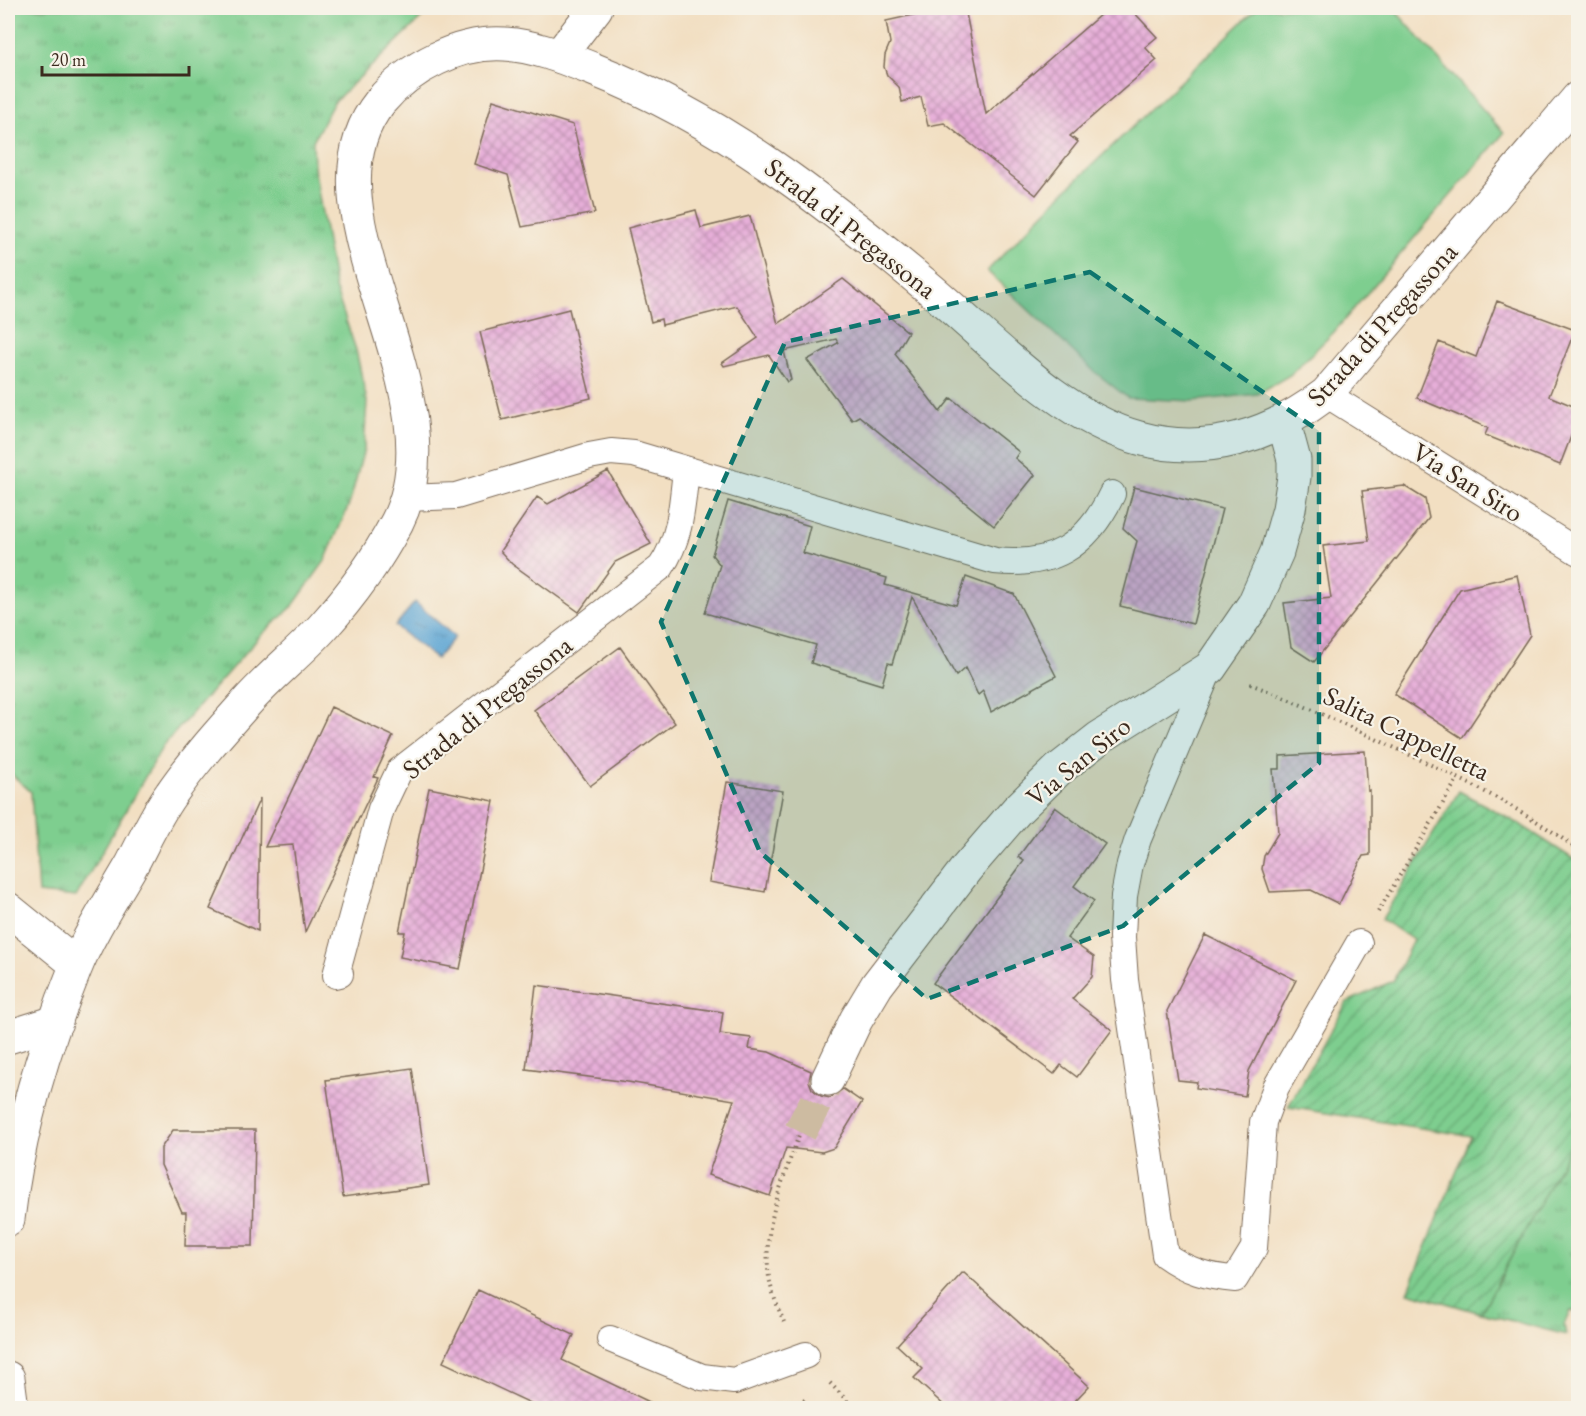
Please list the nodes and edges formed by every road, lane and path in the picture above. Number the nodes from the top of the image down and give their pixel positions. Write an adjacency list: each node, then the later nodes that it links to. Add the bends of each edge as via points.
1 (596, 8): 2 (street)
2 (559, 56): 5 (street, Strada di Pregassona, via 635,85 738,141 849,222 1047,389 1089,417 1142,439 1190,444 1241,438); 8 (street, Strada di Pregassona, via 503,44 445,55 420,68 380,102 359,145 353,196 356,221 394,344 410,421 411,473)
3 (1578, 98): 4 (street, Strada di Pregassona)
4 (1326, 394): 5 (street, Strada di Pregassona); 9 (lane, Via San Siro)
5 (1284, 423): 10 (street, Via San Siro, via 1294,460 1294,477 1277,552 1254,604)
6 (686, 470): 7 (lane, via 995,561 1017,563 1040,561 1062,553 1086,535); 8 (lane, via 657,459 611,452 456,496); 16 (lane, Strada di Pregassona, via 678,532 661,567 399,771 381,809 336,975)
7 (1112, 494)
8 (407, 498): 15 (street, Strada di Pregassona, via 386,542 322,628 248,701 170,795)
9 (1578, 552)
10 (1210, 668): 11 (path, Salita Cappelletta, via 1303,704); 14 (lane, via 1138,839 1124,896 1122,937 1164,1255 1185,1269 1235,1279 1254,1248 1263,1122 1276,1087); 19 (street, Via San Siro, via 1099,738 1058,770 1017,810 877,985)
11 (1458, 778): 12 (path, Salita Cappelletta); 14 (path)
12 (1578, 849)
13 (8, 909): 15 (street)
14 (1359, 943)
15 (76, 964): 17 (street, Strada di Pregassona)
16 (340, 974)
17 (56, 1022): 18 (street); 21 (street, Strada di Pregassona, via 28,1110)
18 (8, 1037)
19 (831, 1073)
20 (800, 1132): 23 (path, via 776,1203 769,1234 768,1268 773,1296 784,1323)
21 (8, 1220)
22 (610, 1339): 23 (lane, via 702,1377 734,1381)
23 (806, 1355): 26 (path)
24 (8, 1378): 25 (street)
25 (12, 1408)
26 (854, 1408)

